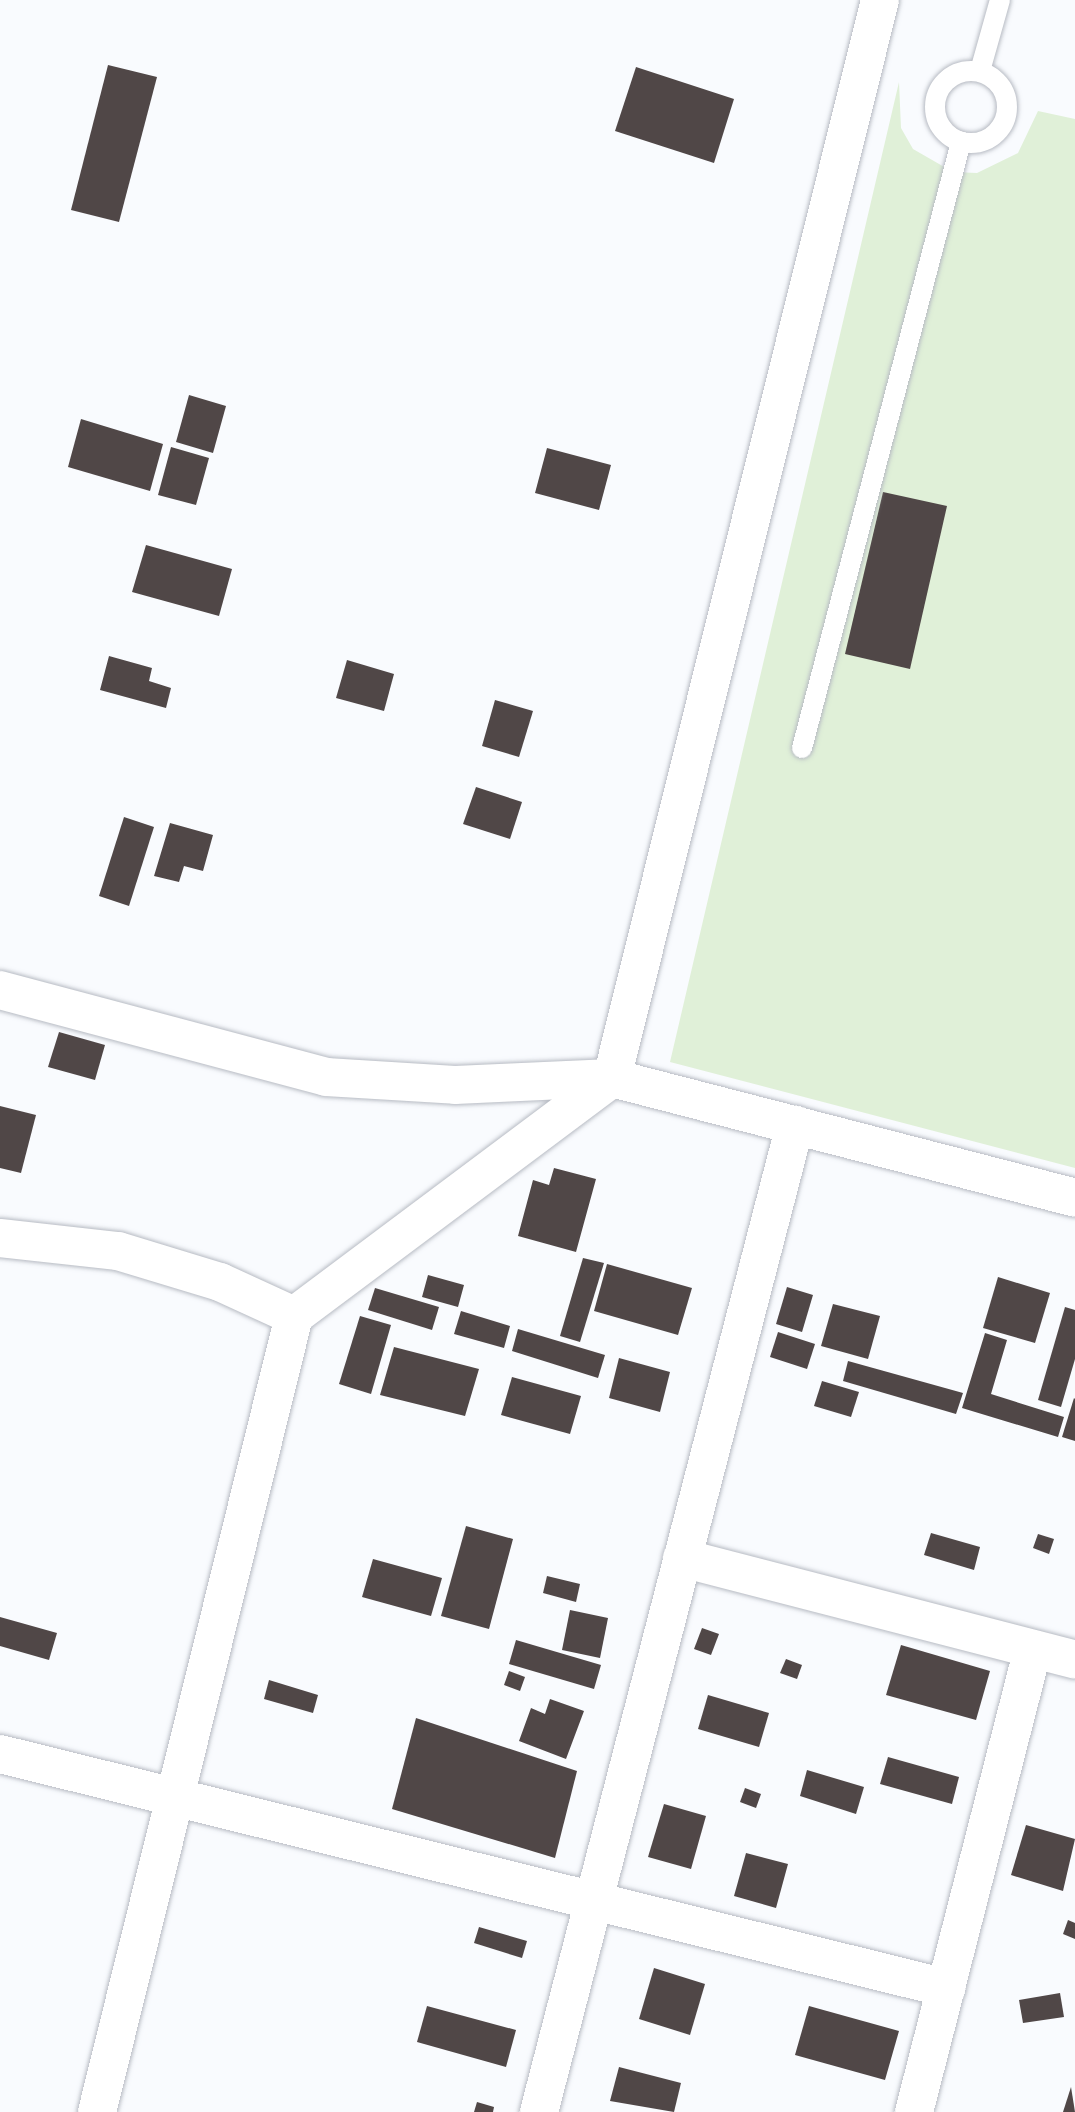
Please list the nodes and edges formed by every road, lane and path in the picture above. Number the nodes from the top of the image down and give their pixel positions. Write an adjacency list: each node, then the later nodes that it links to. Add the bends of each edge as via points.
1 (880, 0): 7 (street)
2 (1000, 0): 3 (lane)
3 (980, 71): 4 (lane, via 953,75 936,97 939,125); 4 (lane, via 1003,89 1006,116 989,138)
4 (961, 142): 5 (lane)
5 (802, 748)
6 (0, 990): 7 (street, via 326,1077 455,1085)
7 (612, 1078): 8 (street); 11 (street)
8 (795, 1125): 9 (street); 12 (street)
9 (1075, 1198)
10 (0, 1238): 11 (street, via 118,1251 220,1282)
11 (294, 1316): 16 (street)
12 (682, 1558): 13 (street); 17 (street)
13 (1033, 1649): 14 (street); 18 (street)
14 (1075, 1660)
15 (0, 1754): 16 (street)
16 (175, 1797): 17 (street); 19 (street)
17 (593, 1901): 18 (street); 20 (street)
18 (946, 1988): 21 (street)
19 (97, 2112)
20 (539, 2112)
21 (914, 2112)

